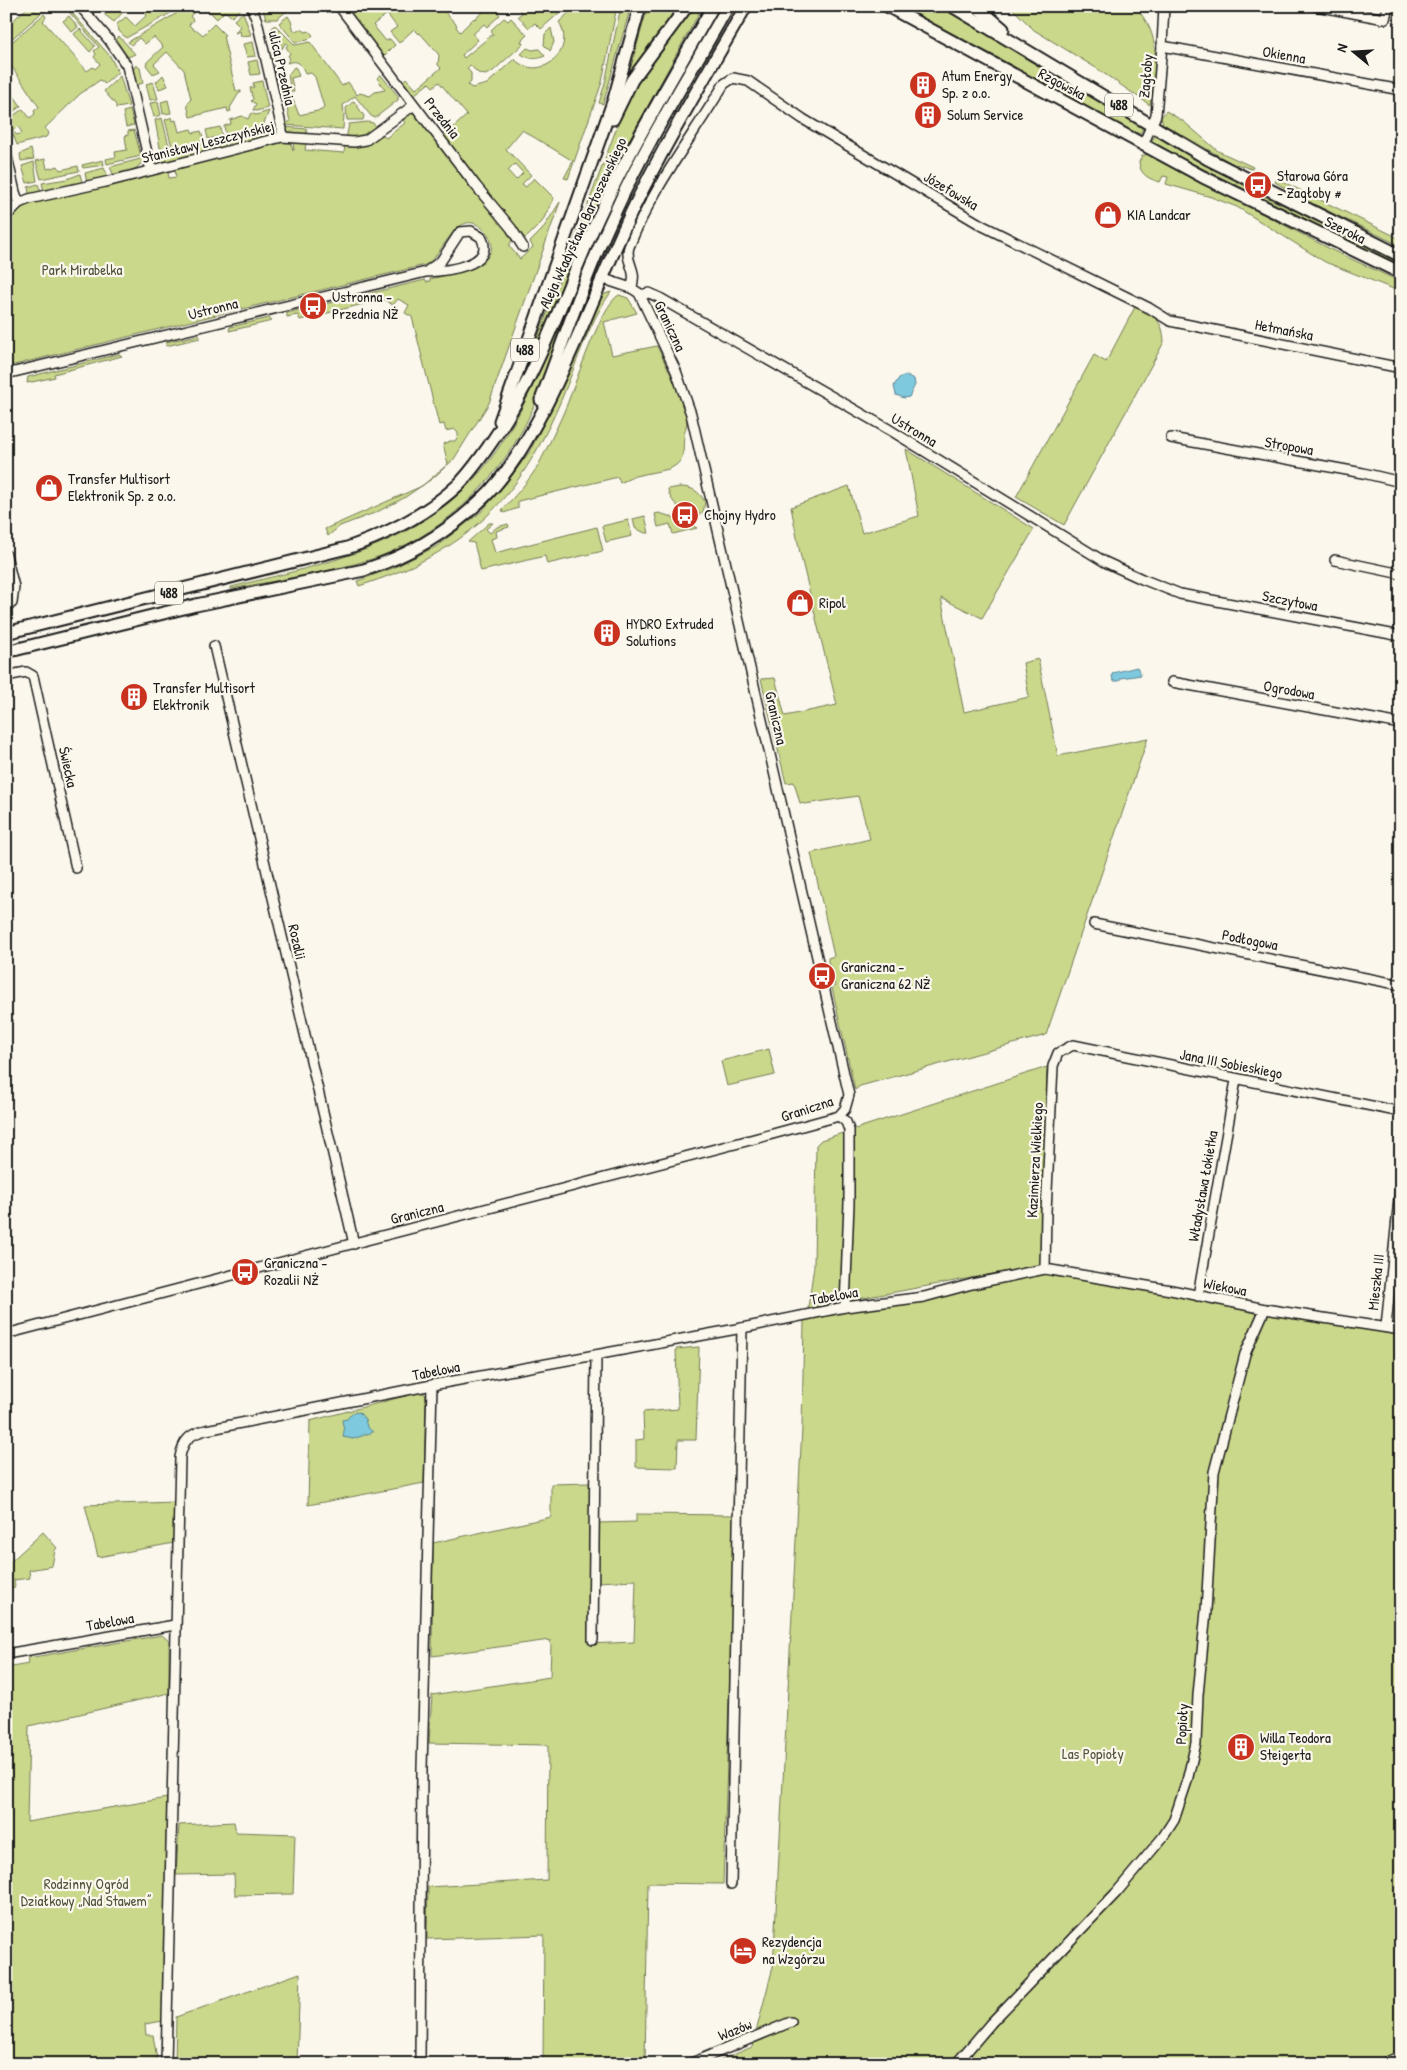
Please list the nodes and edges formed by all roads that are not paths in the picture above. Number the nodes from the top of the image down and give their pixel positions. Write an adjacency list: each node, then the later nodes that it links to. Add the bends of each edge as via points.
1 (80, 6): 24 (street, via 126,66)
2 (251, 6): 20 (street, ulica Przednia)
3 (339, 6): 18 (street, Przednia)
4 (640, 6): 23 (main road, 488)
5 (687, 6): 23 (main road, via 632,80)
6 (713, 6): 39 (main road, Aleja Władysława Bartoszewskiego, via 617,180 522,393)
7 (728, 6): 37 (main road, Aleja Władysława Bartoszewskiego, via 615,211 577,301 540,402)
8 (746, 6): 31 (main road, Aleja Władysława Bartoszewskiego / 488, via 654,168)
9 (887, 6): 21 (main road, Rzgowska / 488)
10 (952, 6): 16 (main road, Rzgowska)
11 (976, 6): 16 (main road, 488)
12 (1164, 6): 15 (street, Zagłoby)
13 (1316, 6): 14 (street, via 1385,19)
14 (1388, 6)
15 (1162, 46): 17 (street, Okienna); 19 (street, Zagłoby, via 1156,115)
16 (1035, 54): 19 (main road, Rzgowska / 488)
17 (1401, 90)
18 (414, 105): 20 (street, Stanisławy Leszczyńskiej, via 377,133 359,142); 27 (street, Przednia)
19 (1152, 125): 21 (street, Zagłoby); 28 (main road, Szeroka / 488, via 1237,174)
20 (282, 137): 24 (street, Stanisławy Leszczyńskiej)
21 (1143, 145): 30 (main road, Szeroka / 488)
22 (6, 152): 25 (street)
23 (592, 163): 39 (main road, Aleja Władysława Bartoszewskiego / 488, via 503,414)
24 (152, 170): 25 (street, Stanisławy Leszczyńskiej)
25 (19, 203): 26 (street, Stanisławy Leszczyńskiej)
26 (6, 216)
27 (523, 247)
28 (1401, 256)
29 (426, 272): 29 (street, Ustronna, via 478,261 484,250 481,237 471,231 460,232 441,260); 36 (street, Ustronna)
30 (1401, 273)
31 (602, 278): 32 (street, Graniczna); 37 (main road, Aleja Władysława Bartoszewskiego / 488, via 576,342)
32 (631, 288): 33 (street, Graniczna); 34 (street, Józefowska, via 634,278 629,249 667,174 724,84 733,78 748,81 804,119 983,226)
33 (640, 295): 44 (street, Ustronna, via 649,293 658,297 890,430 1105,562); 59 (street, Graniczna, via 676,372 691,414 849,1095)
34 (1162, 316): 35 (street, Hetmańska, via 1170,321)
35 (1401, 368)
36 (6, 374)
37 (535, 426): 49 (main road, Aleja Władysława Bartoszewskiego / 488, via 506,472 481,501 435,537 390,561 347,574)
38 (1171, 438): 40 (street, Stropowa)
39 (484, 454): 46 (main road, Aleja Władysława Bartoszewskiego / 488, via 459,484 432,506 397,528 364,542 304,560)
40 (1401, 482)
41 (6, 555): 45 (street, via 14,587)
42 (1335, 560): 43 (street)
43 (1401, 574)
44 (1174, 592): 47 (street, Szczytowa)
45 (12, 603)
46 (6, 633)
47 (1401, 636)
48 (214, 646): 62 (street, Rozalii)
49 (6, 652)
50 (6, 676): 53 (street, Świecka, via 26,672 33,676)
51 (1172, 682): 52 (street, Ogrodowa)
52 (1401, 724)
53 (76, 868)
54 (1094, 924): 55 (street, Podłogowa)
55 (1401, 985)
56 (1058, 1053): 57 (street, Jana III Sobieskiego, via 1073,1045); 63 (street, Kazimierza Wielkiego, via 1053,1066)
57 (1236, 1080): 58 (street, Jana III Sobieskiego); 64 (street, Władysława Łokietka)
58 (1401, 1112)
59 (839, 1116): 62 (street, Graniczna); 65 (street, via 849,1130)
60 (1401, 1179): 61 (street, Mieszka III)
61 (1400, 1185): 67 (street, Mieszka III)
62 (354, 1244): 70 (street, Graniczna)
63 (1045, 1269): 64 (street, Wiekowa); 65 (street, Tabelowa, via 924,1297)
64 (1198, 1296): 66 (street, Wiekowa)
65 (845, 1307): 68 (street, Tabelowa)
66 (1264, 1309): 67 (street, Wiekowa); 82 (street, Popioły, via 1245,1354 1214,1472 1196,1743 1188,1781 1174,1820 1116,1893)
67 (1386, 1327): 69 (street, Wiekowa)
68 (742, 1328): 71 (street, Tabelowa); 76 (street)
69 (1401, 1330)
70 (6, 1334)
71 (596, 1355): 72 (street, Tabelowa); 74 (street)
72 (432, 1385): 73 (street, Tabelowa, via 206,1430 187,1439 180,1458); 80 (street, via 422,1759)
73 (175, 1625): 75 (street, Tabelowa); 79 (street)
74 (593, 1640)
75 (6, 1654)
76 (732, 1884)
77 (791, 2022): 81 (street, Wazów)
78 (1401, 2056): 83 (street)
79 (166, 2064)
80 (420, 2064)
81 (689, 2064)
82 (956, 2064)
83 (1382, 2064)

